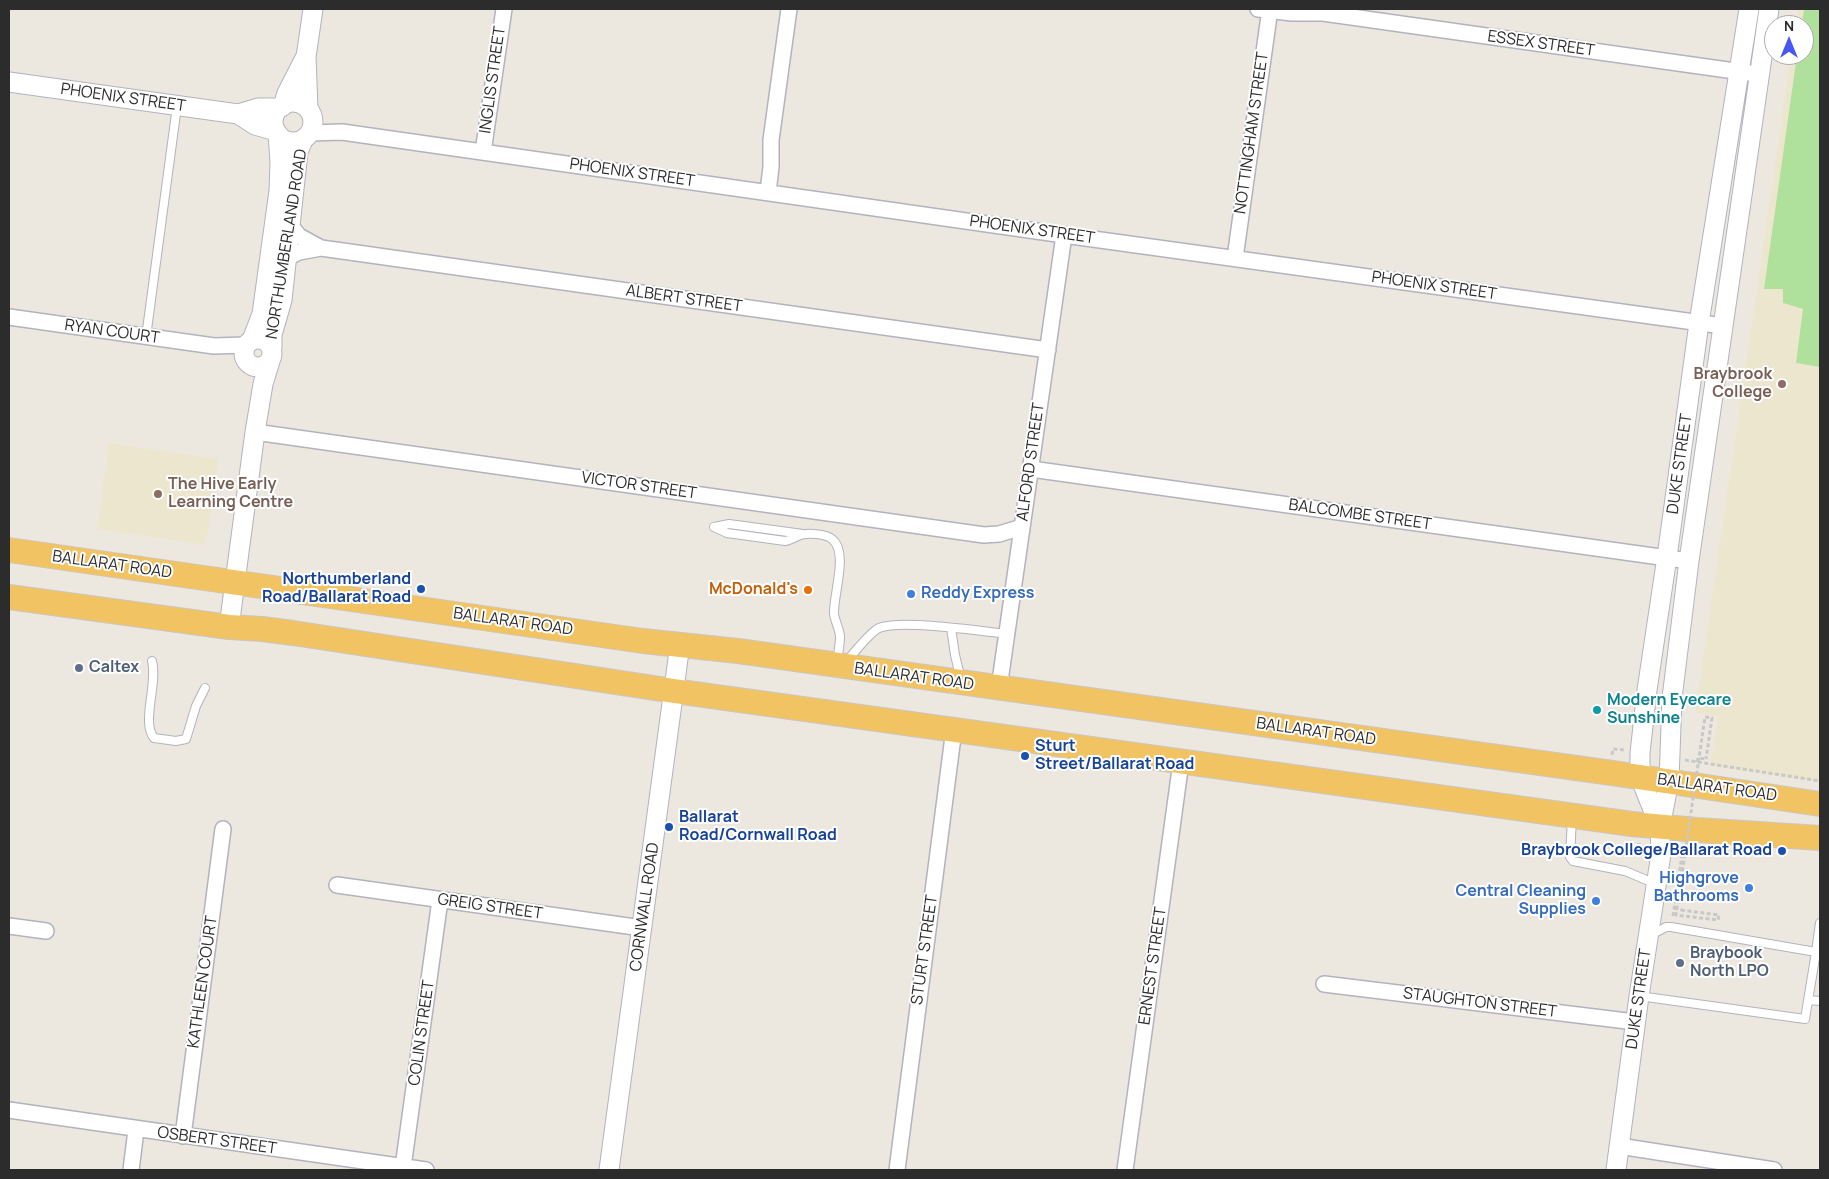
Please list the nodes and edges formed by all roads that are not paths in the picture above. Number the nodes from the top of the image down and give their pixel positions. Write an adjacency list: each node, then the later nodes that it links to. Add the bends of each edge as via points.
1 (313, 9): 8 (street, NORTHUMBERLAND ROAD)
2 (504, 9): 17 (street, INGLIS STREET)
3 (790, 9): 18 (street, via 771,140 771,168)
4 (1266, 9): 7 (street, ESSEX STREET); 23 (street, NOTTINGHAM STREET)
5 (1749, 9): 9 (street, DUKE STREET)
6 (1769, 9): 10 (street, DUKE STREET)
7 (1316, 11): 9 (street, ESSEX STREET)
8 (306, 57): 13 (street, NORTHUMBERLAND ROAD); 15 (street, NORTHUMBERLAND ROAD)
9 (1740, 72): 10 (street, ESSEX STREET); 25 (street, DUKE STREET)
10 (1760, 75): 26 (street, DUKE STREET)
11 (9, 82): 12 (street, PHOENIX STREET)
12 (177, 106): 14 (street, PHOENIX STREET); 27 (lane)
13 (281, 107): 14 (street, PHOENIX STREET, via 258,108); 15 (street, via 296,102 305,106); 16 (street, via 274,116)
14 (238, 114): 16 (street, PHOENIX STREET)
15 (309, 126): 16 (street, via 289,142); 17 (street, PHOENIX STREET); 19 (street, NORTHUMBERLAND ROAD, via 298,152)
16 (277, 133): 28 (street, NORTHUMBERLAND ROAD, via 279,191 262,314)
17 (483, 152): 18 (street, PHOENIX STREET)
18 (763, 191): 20 (street, PHOENIX STREET)
19 (291, 226): 21 (street, ALBERT STREET, via 299,236); 22 (street, NORTHUMBERLAND ROAD)
20 (1064, 235): 23 (street, PHOENIX STREET); 29 (street, ALFORD STREET)
21 (321, 248): 22 (street, ALBERT STREET); 29 (street, ALBERT STREET)
22 (287, 258): 30 (street, NORTHUMBERLAND ROAD)
23 (1235, 258): 25 (street, PHOENIX STREET)
24 (9, 317): 27 (street, RYAN COURT)
25 (1699, 323): 26 (street, PHOENIX STREET); 36 (street, DUKE STREET)
26 (1723, 326): 37 (street, DUKE STREET)
27 (146, 337): 28 (street, RYAN COURT)
28 (247, 350): 30 (street, via 261,339 266,341); 30 (street, via 255,367 261,367); 31 (street, NORTHUMBERLAND ROAD)
29 (1048, 350): 32 (street, ALFORD STREET)
30 (271, 354): 31 (street, NORTHUMBERLAND ROAD)
31 (255, 432): 34 (street, VICTOR STREET, via 984,535); 38 (street, NORTHUMBERLAND ROAD)
32 (1031, 469): 34 (street, ALFORD STREET); 36 (street, BALCOMBE STREET)
33 (714, 527): 45 (lane, via 727,533 784,541 807,534 834,540 840,559 834,614 840,636)
34 (1022, 527): 42 (street, ALFORD STREET)
35 (9, 550): 38 (highway, BALLARAT ROAD)
36 (1668, 558): 37 (street, BALCOMBE STREET); 52 (street, DUKE STREET, via 1647,690)
37 (1689, 561): 53 (street, DUKE STREET, via 1672,698)
38 (234, 582): 40 (street, NORTHUMBERLAND ROAD); 43 (highway, BALLARAT ROAD)
39 (9, 597): 40 (highway)
40 (229, 628): 49 (highway, via 293,633)
41 (951, 628): 42 (lane); 45 (lane, via 880,628); 46 (lane)
42 (1007, 634): 48 (street, ALFORD STREET)
43 (680, 644): 45 (highway, BALLARAT ROAD); 49 (street, CORNWALL ROAD)
44 (152, 662): 47 (lane, via 154,679 149,728 154,738 186,739)
45 (839, 666): 46 (highway, BALLARAT ROAD)
46 (962, 683): 48 (highway, BALLARAT ROAD)
47 (205, 688)
48 (999, 688): 52 (highway, BALLARAT ROAD)
49 (674, 691): 50 (highway); 64 (street, CORNWALL ROAD)
50 (954, 729): 51 (highway); 82 (street, STURT STREET)
51 (1181, 762): 55 (highway); 83 (street, ERNEST STREET)
52 (1640, 777): 53 (highway, BALLARAT ROAD); 56 (street, DUKE STREET)
53 (1669, 781): 54 (highway, BALLARAT ROAD); 56 (street, DUKE STREET)
54 (1820, 804)
55 (1572, 816): 56 (highway); 59 (lane, via 1570,857 1573,862 1625,871)
56 (1660, 827): 58 (highway); 59 (street, DUKE STREET)
57 (223, 829): 75 (street, KATHLEEN COURT)
58 (1820, 838)
59 (1658, 884): 66 (street, DUKE STREET)
60 (337, 885): 61 (street, GREIG STREET)
61 (440, 900): 64 (street, GREIG STREET); 77 (street, COLIN STREET)
62 (1820, 923): 67 (lane)
63 (9, 926): 65 (street)
64 (642, 928): 81 (street, CORNWALL ROAD)
65 (46, 931)
66 (1649, 935): 67 (lane, via 1671,927); 69 (street, DUKE STREET)
67 (1816, 952): 70 (lane)
68 (1324, 984): 72 (street, STAUGHTON STREET)
69 (1639, 996): 70 (lane, via 1805,1019); 72 (street, DUKE STREET)
70 (1809, 1000): 71 (lane)
71 (1820, 1001)
72 (1635, 1022): 76 (street, DUKE STREET)
73 (9, 1110): 74 (street, OSBERT STREET)
74 (136, 1130): 75 (street, OSBERT STREET); 79 (street)
75 (183, 1136): 78 (street, OSBERT STREET)
76 (1619, 1146): 84 (street, DUKE STREET); 85 (street)
77 (404, 1167): 78 (street, OSBERT STREET); 80 (street, OSBERT STREET)
78 (384, 1168)
79 (131, 1170)
80 (426, 1170)
81 (609, 1170)
82 (897, 1170)
83 (1125, 1170)
84 (1616, 1170)
85 (1774, 1170)

